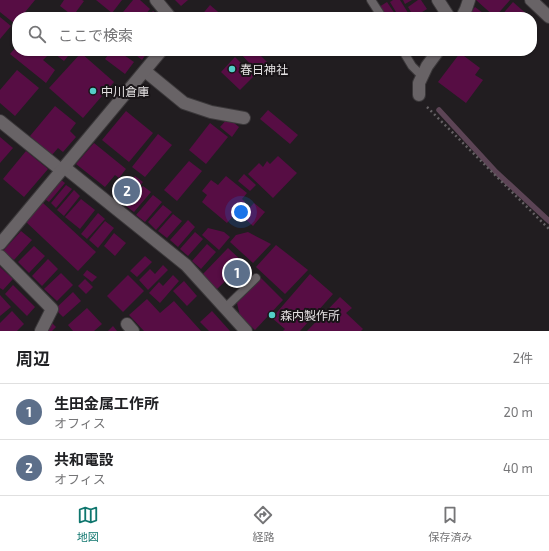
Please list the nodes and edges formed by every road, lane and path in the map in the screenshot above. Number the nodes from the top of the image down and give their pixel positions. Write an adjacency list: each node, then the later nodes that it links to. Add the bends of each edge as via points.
1 (156, 0): 6 (street)
2 (371, 0): 7 (lane)
3 (438, 0): 8 (street)
4 (469, 0): 9 (street)
5 (531, 0): 10 (street)
6 (166, 12)
7 (379, 12)
8 (446, 12)
9 (464, 12)
10 (549, 17)
11 (157, 56): 14 (street)
12 (406, 56): 15 (lane)
13 (434, 56): 15 (street)
14 (145, 71): 17 (street, via 184,103 211,112); 19 (street)
15 (422, 76): 16 (street)
16 (419, 95): 20 (path, via 426,107)
17 (244, 118)
18 (0, 121): 19 (street)
19 (63, 169): 21 (street); 24 (street, via 186,265)
20 (549, 229)
21 (0, 244)
22 (0, 256): 25 (street, via 52,309)
23 (256, 278): 24 (lane)
24 (225, 308): 26 (street)
25 (41, 331)
26 (246, 331)

